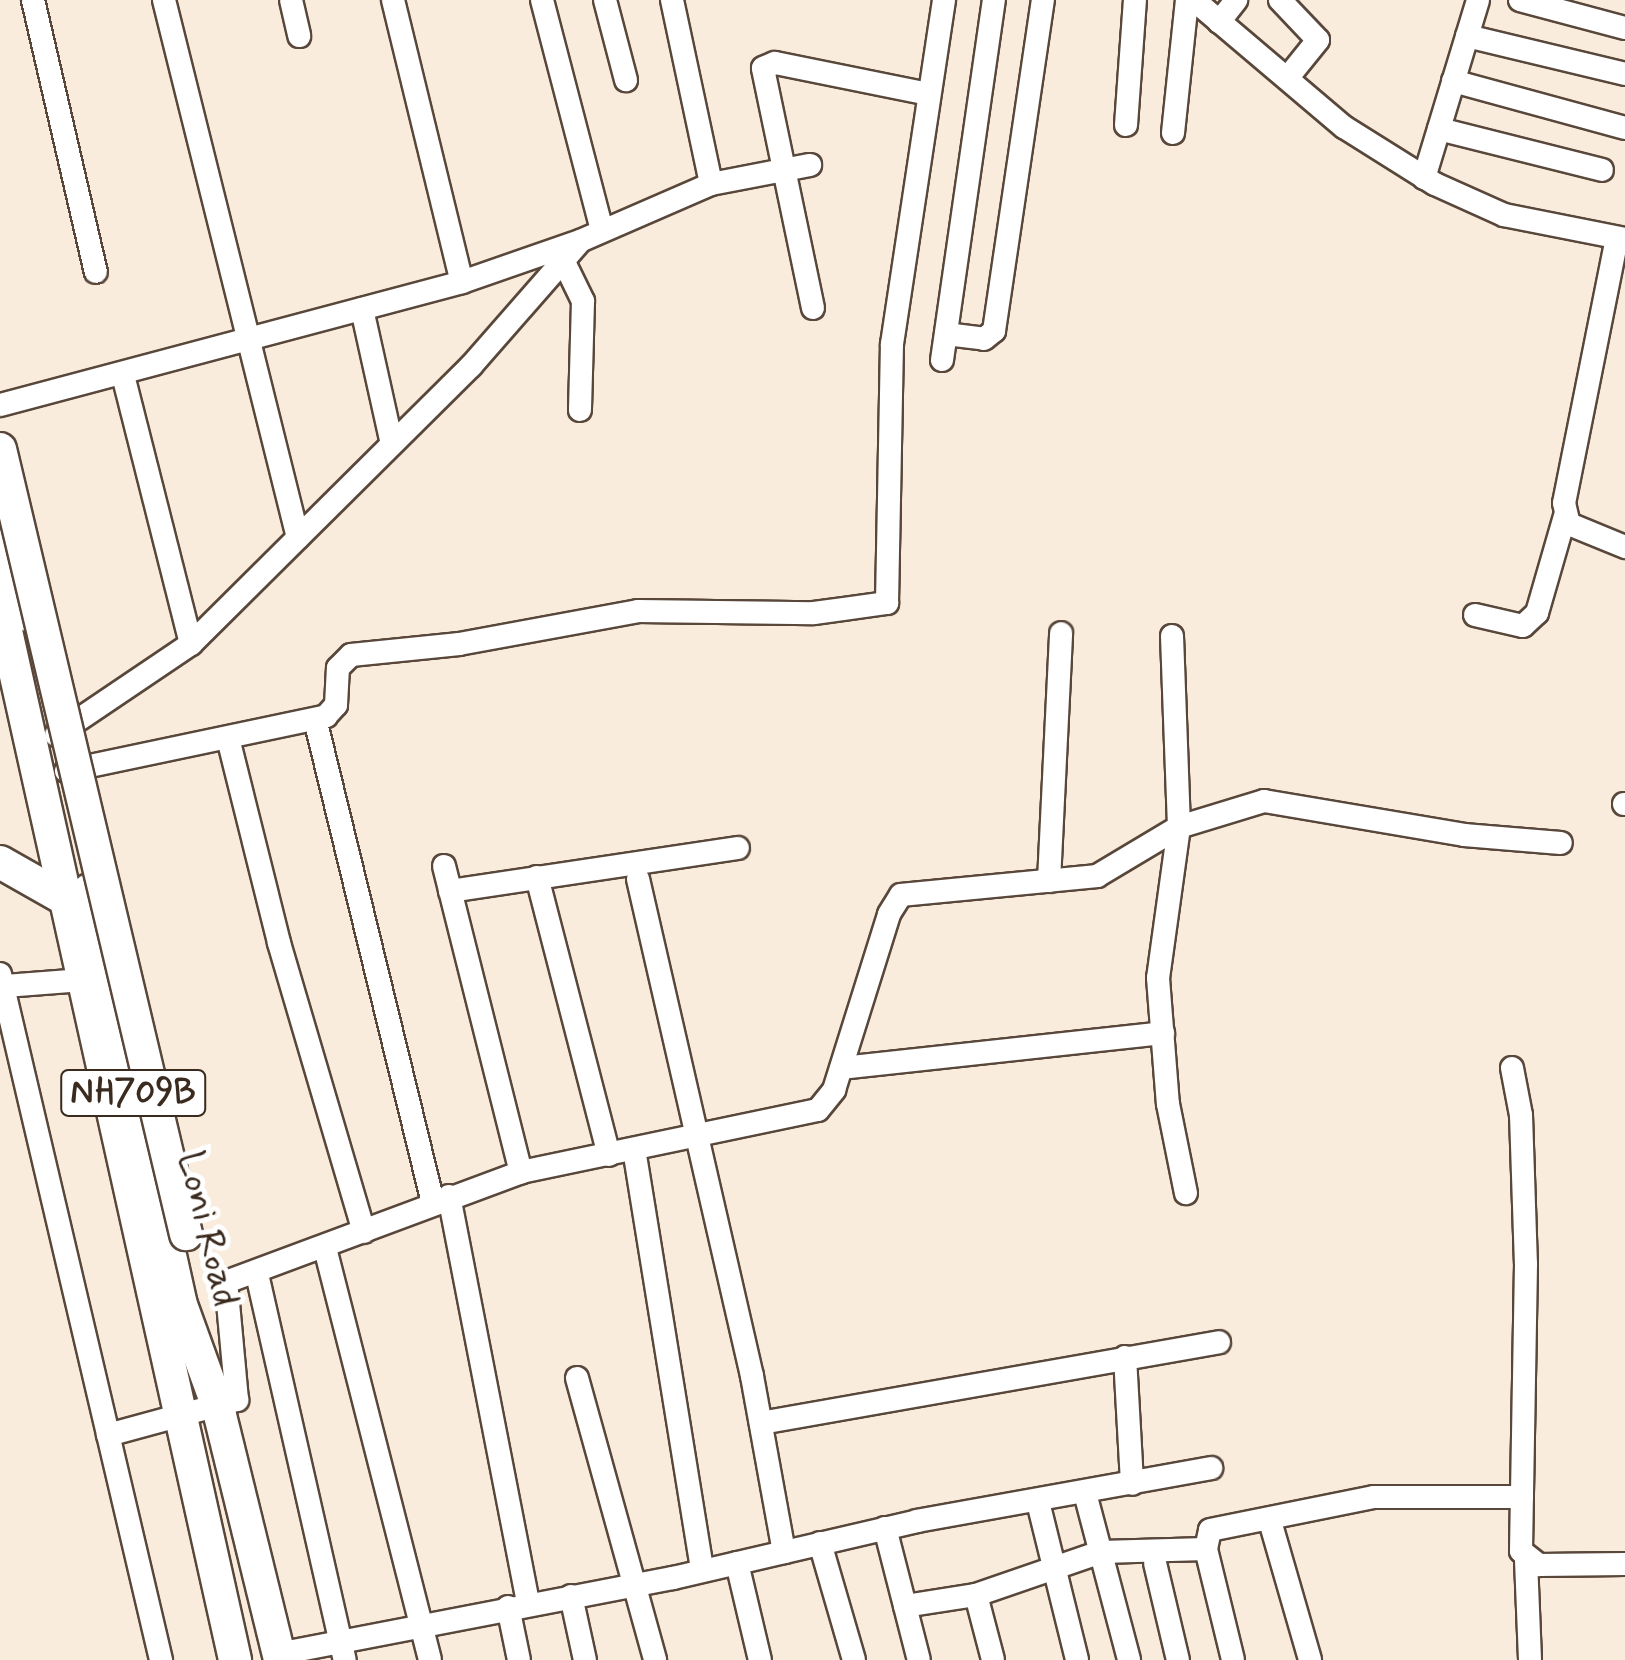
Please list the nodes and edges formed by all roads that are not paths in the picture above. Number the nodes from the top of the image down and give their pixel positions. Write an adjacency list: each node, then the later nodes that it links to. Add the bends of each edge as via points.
1 (33, 0): 38 (street)
2 (164, 0): 43 (street)
3 (291, 0): 19 (street)
4 (393, 0): 39 (street)
5 (542, 0): 34 (street)
6 (606, 0): 23 (street)
7 (672, 0): 33 (street)
8 (944, 0): 25 (street)
9 (994, 0): 42 (street)
10 (1043, 0): 42 (street, via 994,331 984,339)
11 (1135, 0): 26 (street)
12 (1190, 0): 17 (street); 29 (street)
13 (1236, 0): 17 (street)
14 (1280, 0): 22 (street, via 1318,40)
15 (1478, 0): 20 (street)
16 (1520, 0): 18 (street)
17 (1219, 22): 22 (street)
18 (1625, 28)
19 (299, 36)
20 (1467, 36): 21 (street); 24 (street)
21 (1625, 74)
22 (1290, 76): 32 (street, via 1344,127)
23 (626, 80)
24 (1454, 82): 27 (street); 28 (street)
25 (929, 94): 30 (street, via 766,63 762,73); 59 (street, via 892,344 887,602 814,613 638,611 459,644 351,655 338,668 336,705)
26 (1126, 125)
27 (1625, 128)
28 (1439, 129): 31 (street); 32 (street)
29 (1173, 133)
30 (799, 168): 33 (street); 40 (street)
31 (1602, 170)
32 (1424, 178): 35 (street, via 1504,216)
33 (711, 184): 34 (street)
34 (602, 230): 36 (street)
35 (1621, 238): 50 (street)
36 (580, 241): 37 (street); 39 (street)
37 (564, 260): 47 (street, via 582,301); 48 (street)
38 (96, 272)
39 (462, 282): 41 (street)
40 (813, 308)
41 (362, 310): 43 (street); 48 (street)
42 (946, 334): 44 (street)
43 (248, 340): 45 (street); 52 (street)
44 (942, 360)
45 (123, 375): 46 (street); 58 (street)
46 (0, 405)
47 (580, 410)
48 (392, 444): 52 (street)
49 (0, 449): 90 (highway, NH709B, bridge, via 186,1234)
50 (1565, 516): 53 (street, via 1580,531); 55 (street, via 1538,614 1523,626)
51 (0, 522): 54 (highway, Loni Road / NH709B)
52 (298, 538): 58 (street)
53 (1625, 547)
54 (6, 587): 60 (highway, Loni Road / NH709B); 72 (highway, Loni Road / NH709B)
55 (1475, 615)
56 (1061, 633): 70 (street)
57 (1172, 636): 63 (street)
58 (191, 644): 60 (street)
59 (316, 718): 61 (street); 83 (street)
60 (53, 736): 62 (highway, Loni Road / NH709B)
61 (228, 738): 62 (street); 84 (street, via 278,943)
62 (62, 772): 90 (highway, Loni Road / NH709B, via 180,1302)
63 (1178, 826): 64 (street, via 1274,801 1464,835); 70 (street, via 1110,872); 75 (street, via 1160,958)
64 (1561, 842)
65 (738, 848): 68 (street)
66 (0, 862): 72 (highway)
67 (444, 866): 71 (street)
68 (537, 876): 71 (street); 80 (street)
69 (638, 879): 78 (street)
70 (1050, 881): 76 (street, via 902,894 889,914)
71 (450, 891): 81 (street)
72 (67, 900): 74 (highway, Loni Road / NH709B)
73 (2, 980): 74 (street); 93 (street)
74 (83, 980): 91 (highway, Loni Road / NH709B)
75 (1163, 1033): 76 (street); 82 (street, via 1169,1112)
76 (842, 1068): 78 (street, via 818,1110)
77 (1512, 1068): 97 (street, via 1525,1205)
78 (693, 1139): 79 (street); 92 (street)
79 (634, 1149): 80 (street); 110 (street)
80 (609, 1155): 81 (street)
81 (521, 1172): 83 (street)
82 (1186, 1193)
83 (441, 1199): 84 (street); 114 (street)
84 (364, 1232): 85 (street)
85 (325, 1248): 86 (street); 116 (street)
86 (257, 1274): 90 (street, via 226,1282 238,1400); 117 (street)
87 (1219, 1342): 88 (street)
88 (1125, 1357): 92 (street); 95 (street)
89 (577, 1378): 111 (street)
90 (218, 1407): 91 (street); 118 (highway, Loni Road / NH709B)
91 (178, 1414): 93 (street); 120 (highway, Loni Road / NH709B)
92 (761, 1423): 103 (street)
93 (108, 1435): 119 (street)
94 (1211, 1468): 95 (street)
95 (1132, 1484): 96 (street)
96 (1085, 1493): 98 (street); 104 (street)
97 (1522, 1497): 99 (street, via 1374,1497); 105 (street)
98 (1038, 1502): 100 (street); 109 (street)
99 (1270, 1521): 102 (street, via 1210,1530); 133 (street)
100 (885, 1528): 101 (street); 115 (street)
101 (820, 1543): 103 (street); 126 (street)
102 (1206, 1549): 104 (street); 132 (street)
103 (784, 1552): 106 (street)
104 (1100, 1552): 109 (street); 130 (street)
105 (1526, 1560): 108 (street); 134 (street)
106 (737, 1563): 110 (street); 125 (street)
107 (1155, 1563): 131 (street)
108 (1625, 1564)
109 (1054, 1565): 113 (street); 129 (street)
110 (702, 1571): 111 (street)
111 (638, 1584): 112 (street); 124 (street)
112 (571, 1596): 114 (street); 123 (street)
113 (976, 1596): 115 (street); 128 (street)
114 (518, 1605): 116 (street); 122 (street)
115 (905, 1606): 127 (street)
116 (422, 1622): 117 (street); 121 (street)
117 (343, 1650): 118 (street)
118 (279, 1657)
119 (161, 1660)
120 (235, 1660)
121 (430, 1660)
122 (519, 1660)
123 (585, 1660)
124 (655, 1660)
125 (760, 1660)
126 (854, 1660)
127 (919, 1660)
128 (994, 1660)
129 (1078, 1660)
130 (1129, 1660)
131 (1178, 1660)
132 (1232, 1660)
133 (1310, 1660)
134 (1530, 1660)

